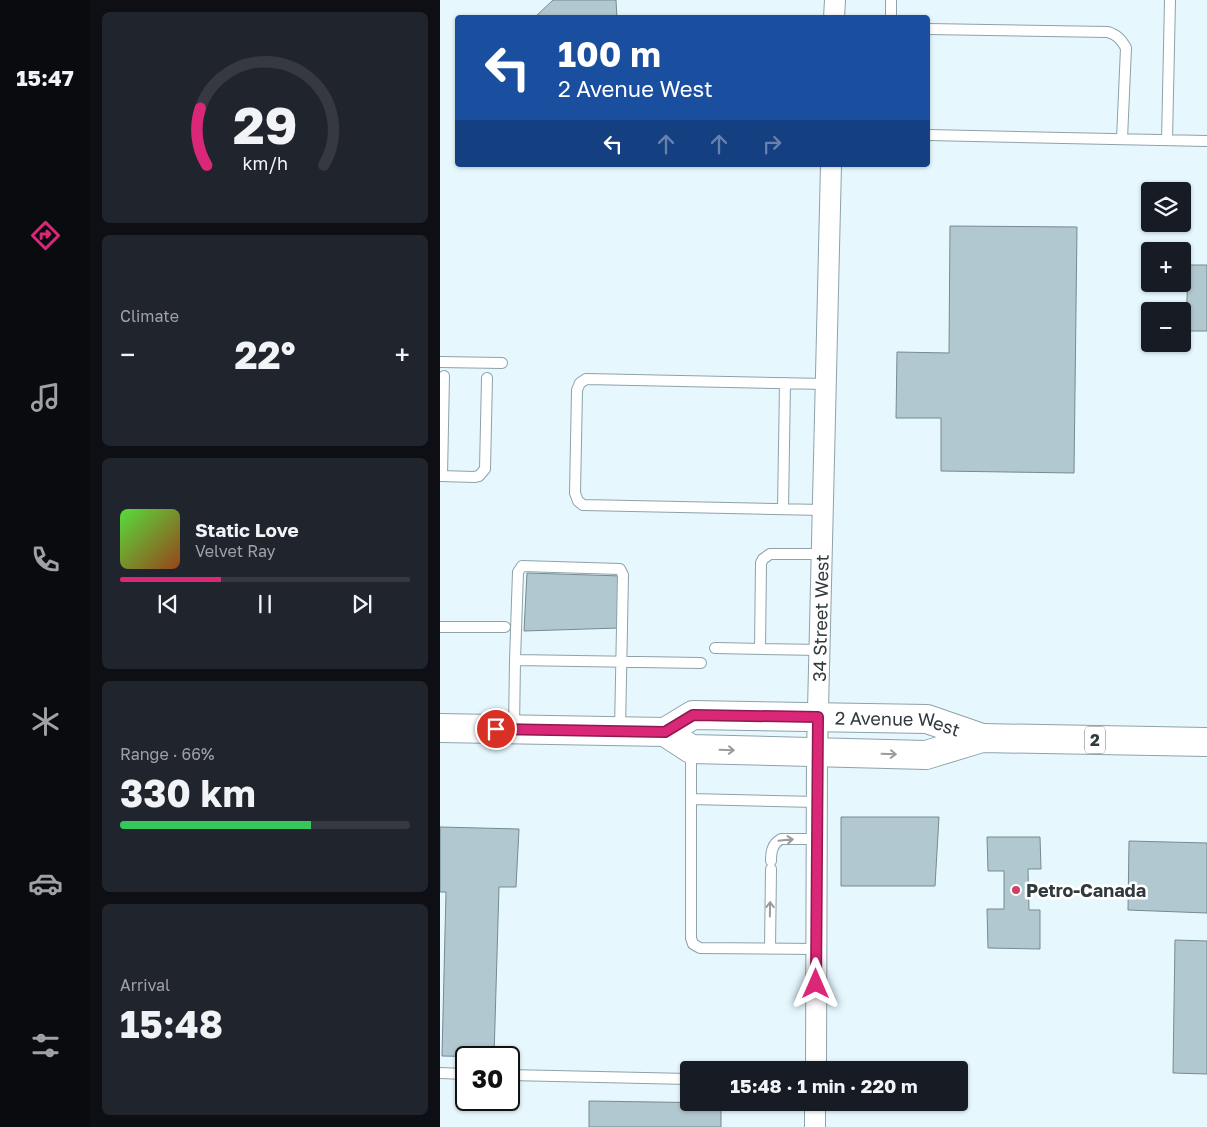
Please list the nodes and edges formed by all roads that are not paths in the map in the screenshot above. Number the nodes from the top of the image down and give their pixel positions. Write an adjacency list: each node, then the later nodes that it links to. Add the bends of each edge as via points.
1 (835, 0): 4 (street)
2 (891, 0): 5 (lane)
3 (1170, 0): 9 (lane)
4 (834, 15)
5 (890, 15)
6 (930, 29): 8 (lane, via 1114,34 1126,48)
7 (930, 135): 8 (lane)
8 (1122, 139): 9 (lane)
9 (1166, 140): 10 (lane)
10 (1207, 141)
11 (831, 167): 17 (street, 34 Street West)
12 (440, 362): 13 (lane)
13 (502, 363)
14 (444, 376): 18 (lane)
15 (487, 378): 18 (lane, via 485,469 474,478)
16 (785, 382): 17 (lane); 19 (lane); 19 (lane, via 586,378 577,390 575,493 583,505)
17 (826, 384): 20 (street, 34 Street West)
18 (441, 476)
19 (783, 509): 20 (lane)
20 (822, 510): 21 (street, 34 Street West)
21 (822, 554): 25 (lane, via 770,554 763,559); 26 (street, 34 Street West)
22 (440, 627): 23 (lane)
23 (505, 627)
24 (715, 648): 25 (lane)
25 (760, 649): 26 (lane)
26 (820, 650): 30 (street, 34 Street West)
27 (515, 660): 28 (lane); 28 (lane, via 518,572 522,566 616,567 623,571); 32 (lane)
28 (622, 662): 29 (lane); 33 (lane)
29 (701, 663)
30 (818, 717): 34 (highway, 2 Avenue West / 2, via 693,715); 35 (highway, 2 Avenue West / 2, via 927,719); 38 (street, 34 Street West)
31 (440, 728): 32 (highway)
32 (514, 730): 33 (highway)
33 (620, 731): 34 (highway)
34 (665, 732): 37 (highway, 2 Avenue West / 2)
35 (982, 738): 36 (highway, 2 Avenue West / 2); 38 (highway, 2 Avenue West / 2, one-way to 35, via 926,756)
36 (1207, 742)
37 (691, 748): 38 (highway, 2 Avenue West / 2, one-way to 38); 39 (lane)
38 (817, 752): 40 (street, 34 Street West)
39 (691, 799): 40 (lane); 42 (lane, via 693,944 700,948)
40 (816, 802): 41 (street, 34 Street West)
41 (816, 839): 42 (lane, one-way to 41, via 773,846 781,839); 43 (street, 34 Street West)
42 (770, 949): 43 (lane)
43 (816, 949): 44 (street, 34 Street West)
44 (816, 1061)
45 (440, 1073): 46 (lane)
46 (455, 1074)
47 (520, 1075): 48 (lane)
48 (680, 1080)
49 (815, 1111): 50 (street)
50 (815, 1127)

